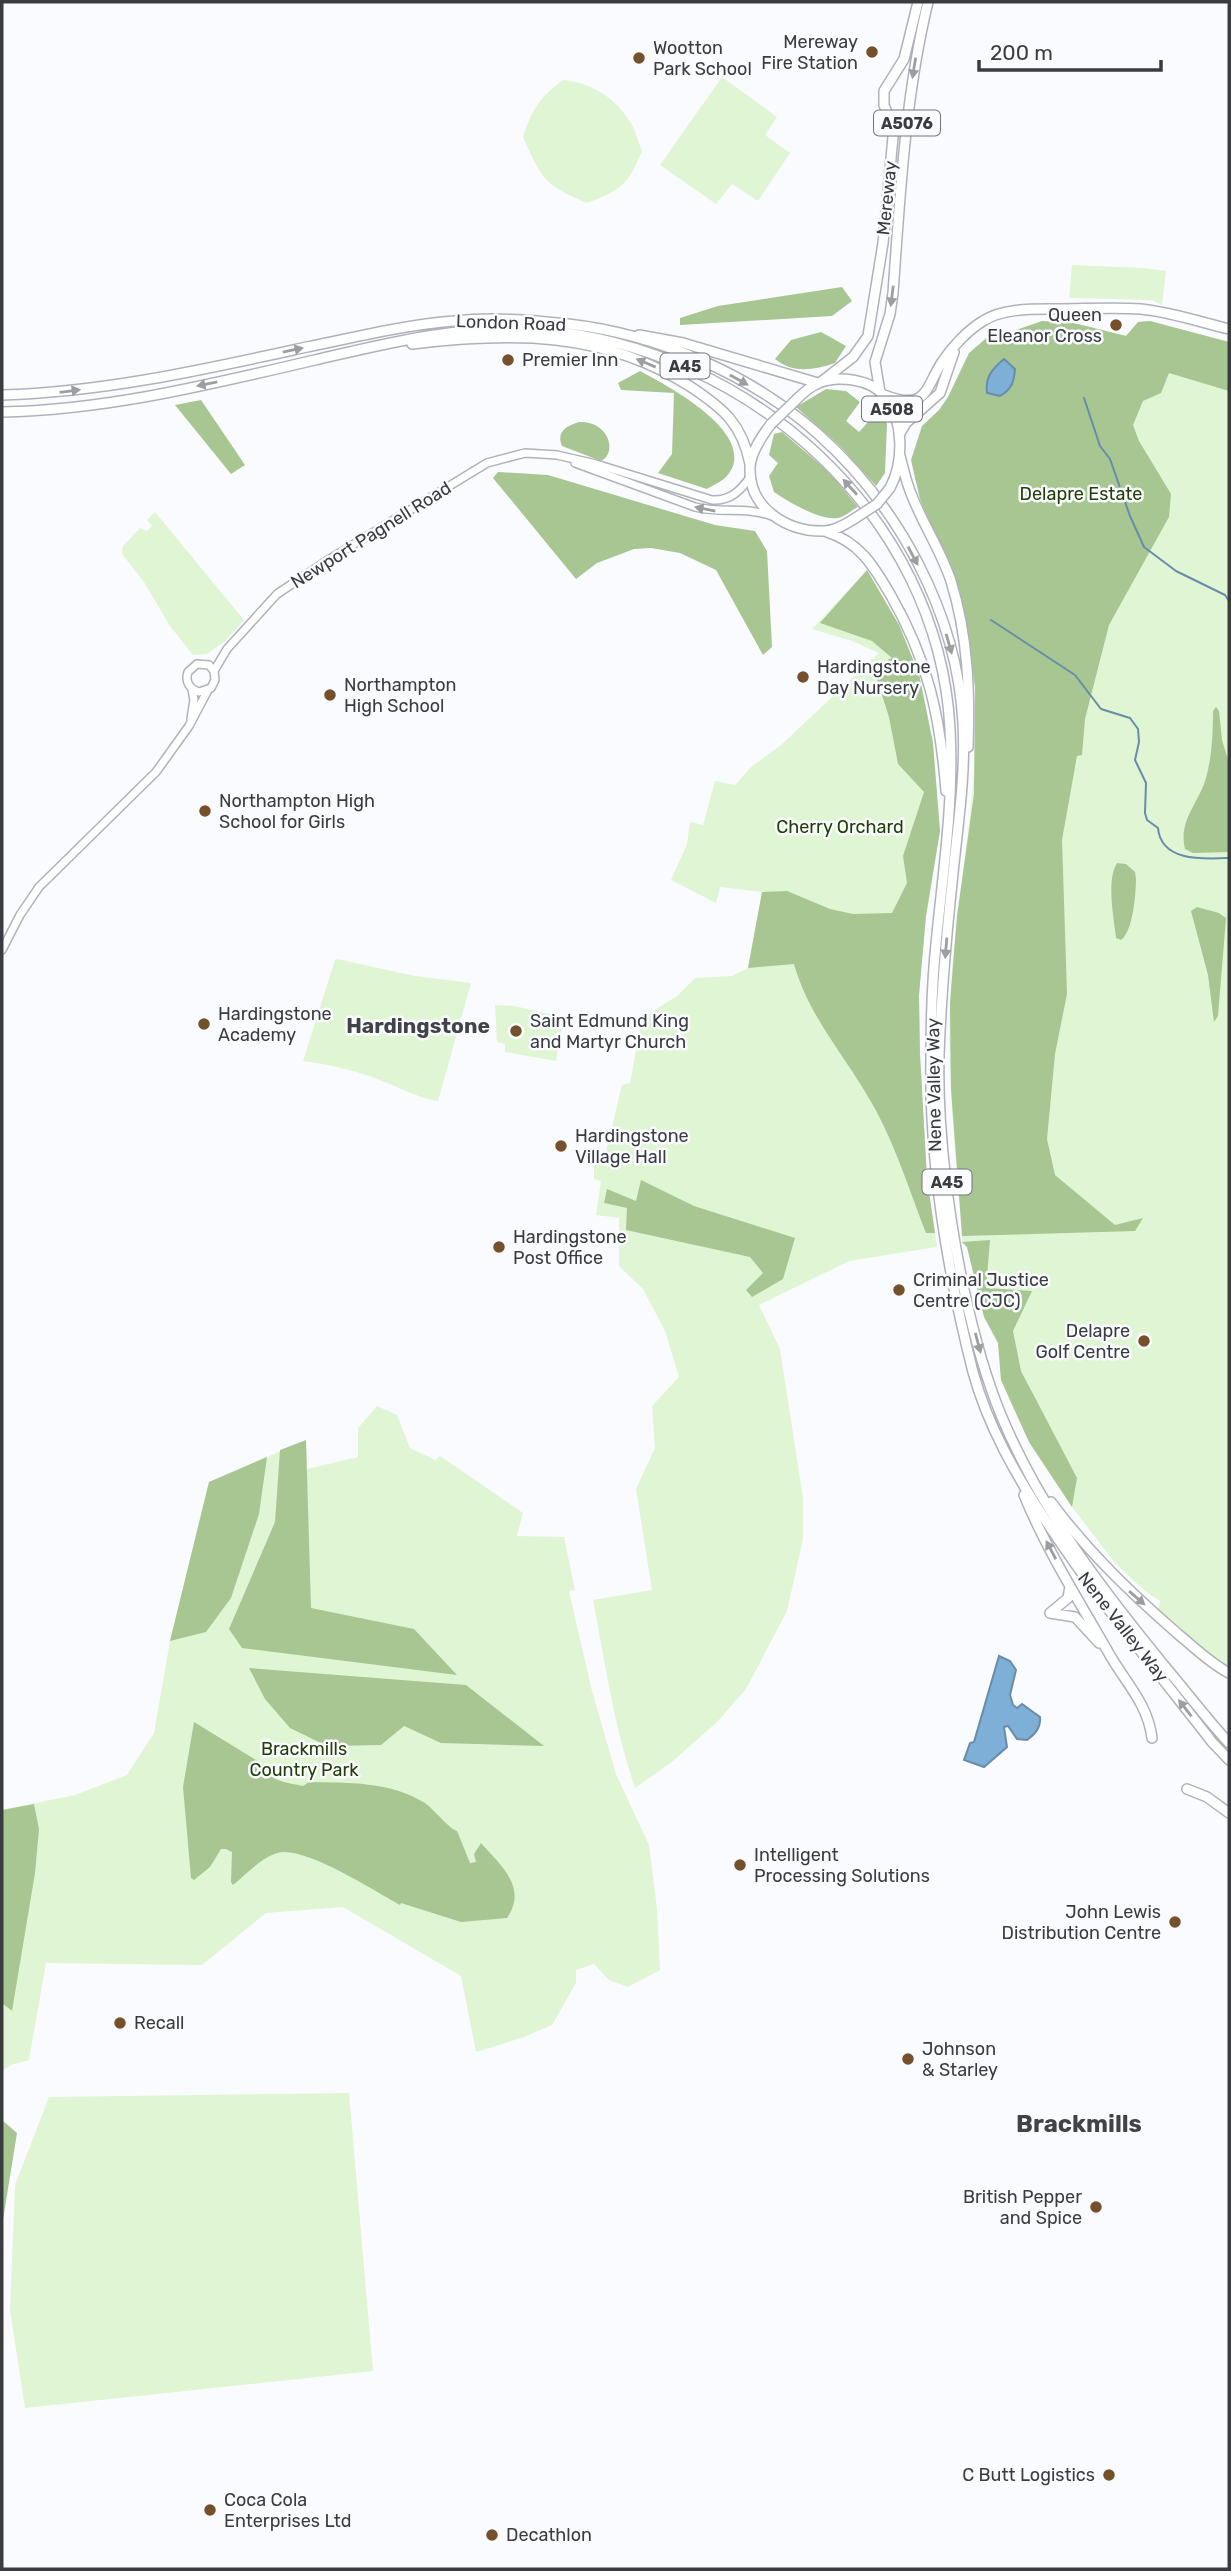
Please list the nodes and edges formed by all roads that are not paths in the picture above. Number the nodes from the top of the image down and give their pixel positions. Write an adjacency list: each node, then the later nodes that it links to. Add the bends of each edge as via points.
1 (918, 2): 7 (highway, Mereway / A5076, via 904,59 883,98 893,137 868,335 853,357)
2 (928, 2): 8 (highway, Mereway / A5076, one-way to 8, via 910,94 890,314 875,362)
3 (1229, 329): 5 (highway, A508, via 1144,309 1024,310 985,320)
4 (607, 330): 7 (highway, via 682,342); 9 (highway, London Road / A45, one-way to 4, via 127,384 458,320 538,321); 18 (highway, London Road / A45, one-way to 18, via 701,361 798,417 872,491)
5 (957, 344): 8 (highway, A508, via 923,396 904,401); 11 (highway, A508, via 940,393)
6 (369, 347): 10 (highway, London Road / A45, one-way to 10, via 129,401); 14 (highway, one-way to 6, via 740,430 716,405 657,367 613,351 528,336); 19 (highway, London Road / A45, one-way to 6, via 860,498 825,460 766,411 676,362 606,339 535,330 465,330)
7 (820, 383): 8 (highway, A508, via 851,380); 14 (highway, bridge, via 771,424)
8 (882, 394): 11 (highway, A508)
9 (2, 395)
10 (2, 412)
11 (899, 436): 13 (highway, A508)
12 (561, 456): 15 (main road, Newport Pagnell Road, via 712,500 736,494); 16 (main road, Newport Pagnell Road, one-way to 12, via 748,510 709,511); 20 (main road, Newport Pagnell Road, via 514,454 476,469 288,586)
13 (900, 456): 17 (highway, A508, bridge, via 895,479 877,504); 27 (highway, via 950,581 967,661 967,781)
14 (750, 464): 15 (highway)
15 (751, 476): 16 (highway)
16 (772, 516): 17 (highway)
17 (827, 532): 26 (highway, via 845,537 868,561 902,615 922,659 937,720)
18 (926, 580): 27 (highway, Nene Valley Way / A45, one-way to 27, via 954,664 963,724)
19 (913, 585): 26 (highway, Nene Valley Way / A45, via 946,692)
20 (227, 649): 21 (main road); 22 (main road, Newport Pagnell Road)
21 (205, 663): 22 (main road); 23 (main road, via 188,671)
22 (214, 671): 24 (main road, via 214,684)
23 (192, 689): 24 (main road); 25 (main road)
24 (208, 690): 25 (main road)
25 (189, 726): 28 (main road, via 149,779 39,887)
26 (949, 827): 30 (highway, Nene Valley Way / A45, via 935,950 930,1061 938,1193 975,1378)
27 (953, 880): 29 (highway, Nene Valley Way / A45, one-way to 29, via 939,1062 948,1194 964,1291 986,1374)
28 (2, 950)
29 (1030, 1472): 33 (highway, one-way to 33, via 1071,1529 1113,1575); 35 (highway, Nene Valley Way / A45, via 1060,1528 1090,1570)
30 (1015, 1474): 31 (highway, one-way to 30); 36 (highway, Nene Valley Way / A45, one-way to 30, via 1080,1572)
31 (1070, 1584): 32 (highway); 32 (highway, via 1068,1598 1049,1614 1075,1617)
32 (1113, 1660): 34 (highway, via 1145,1709)
33 (1229, 1673)
34 (1152, 1738)
35 (1229, 1743)
36 (1229, 1760)
37 (1187, 1789): 38 (highway)
38 (1229, 1813)

